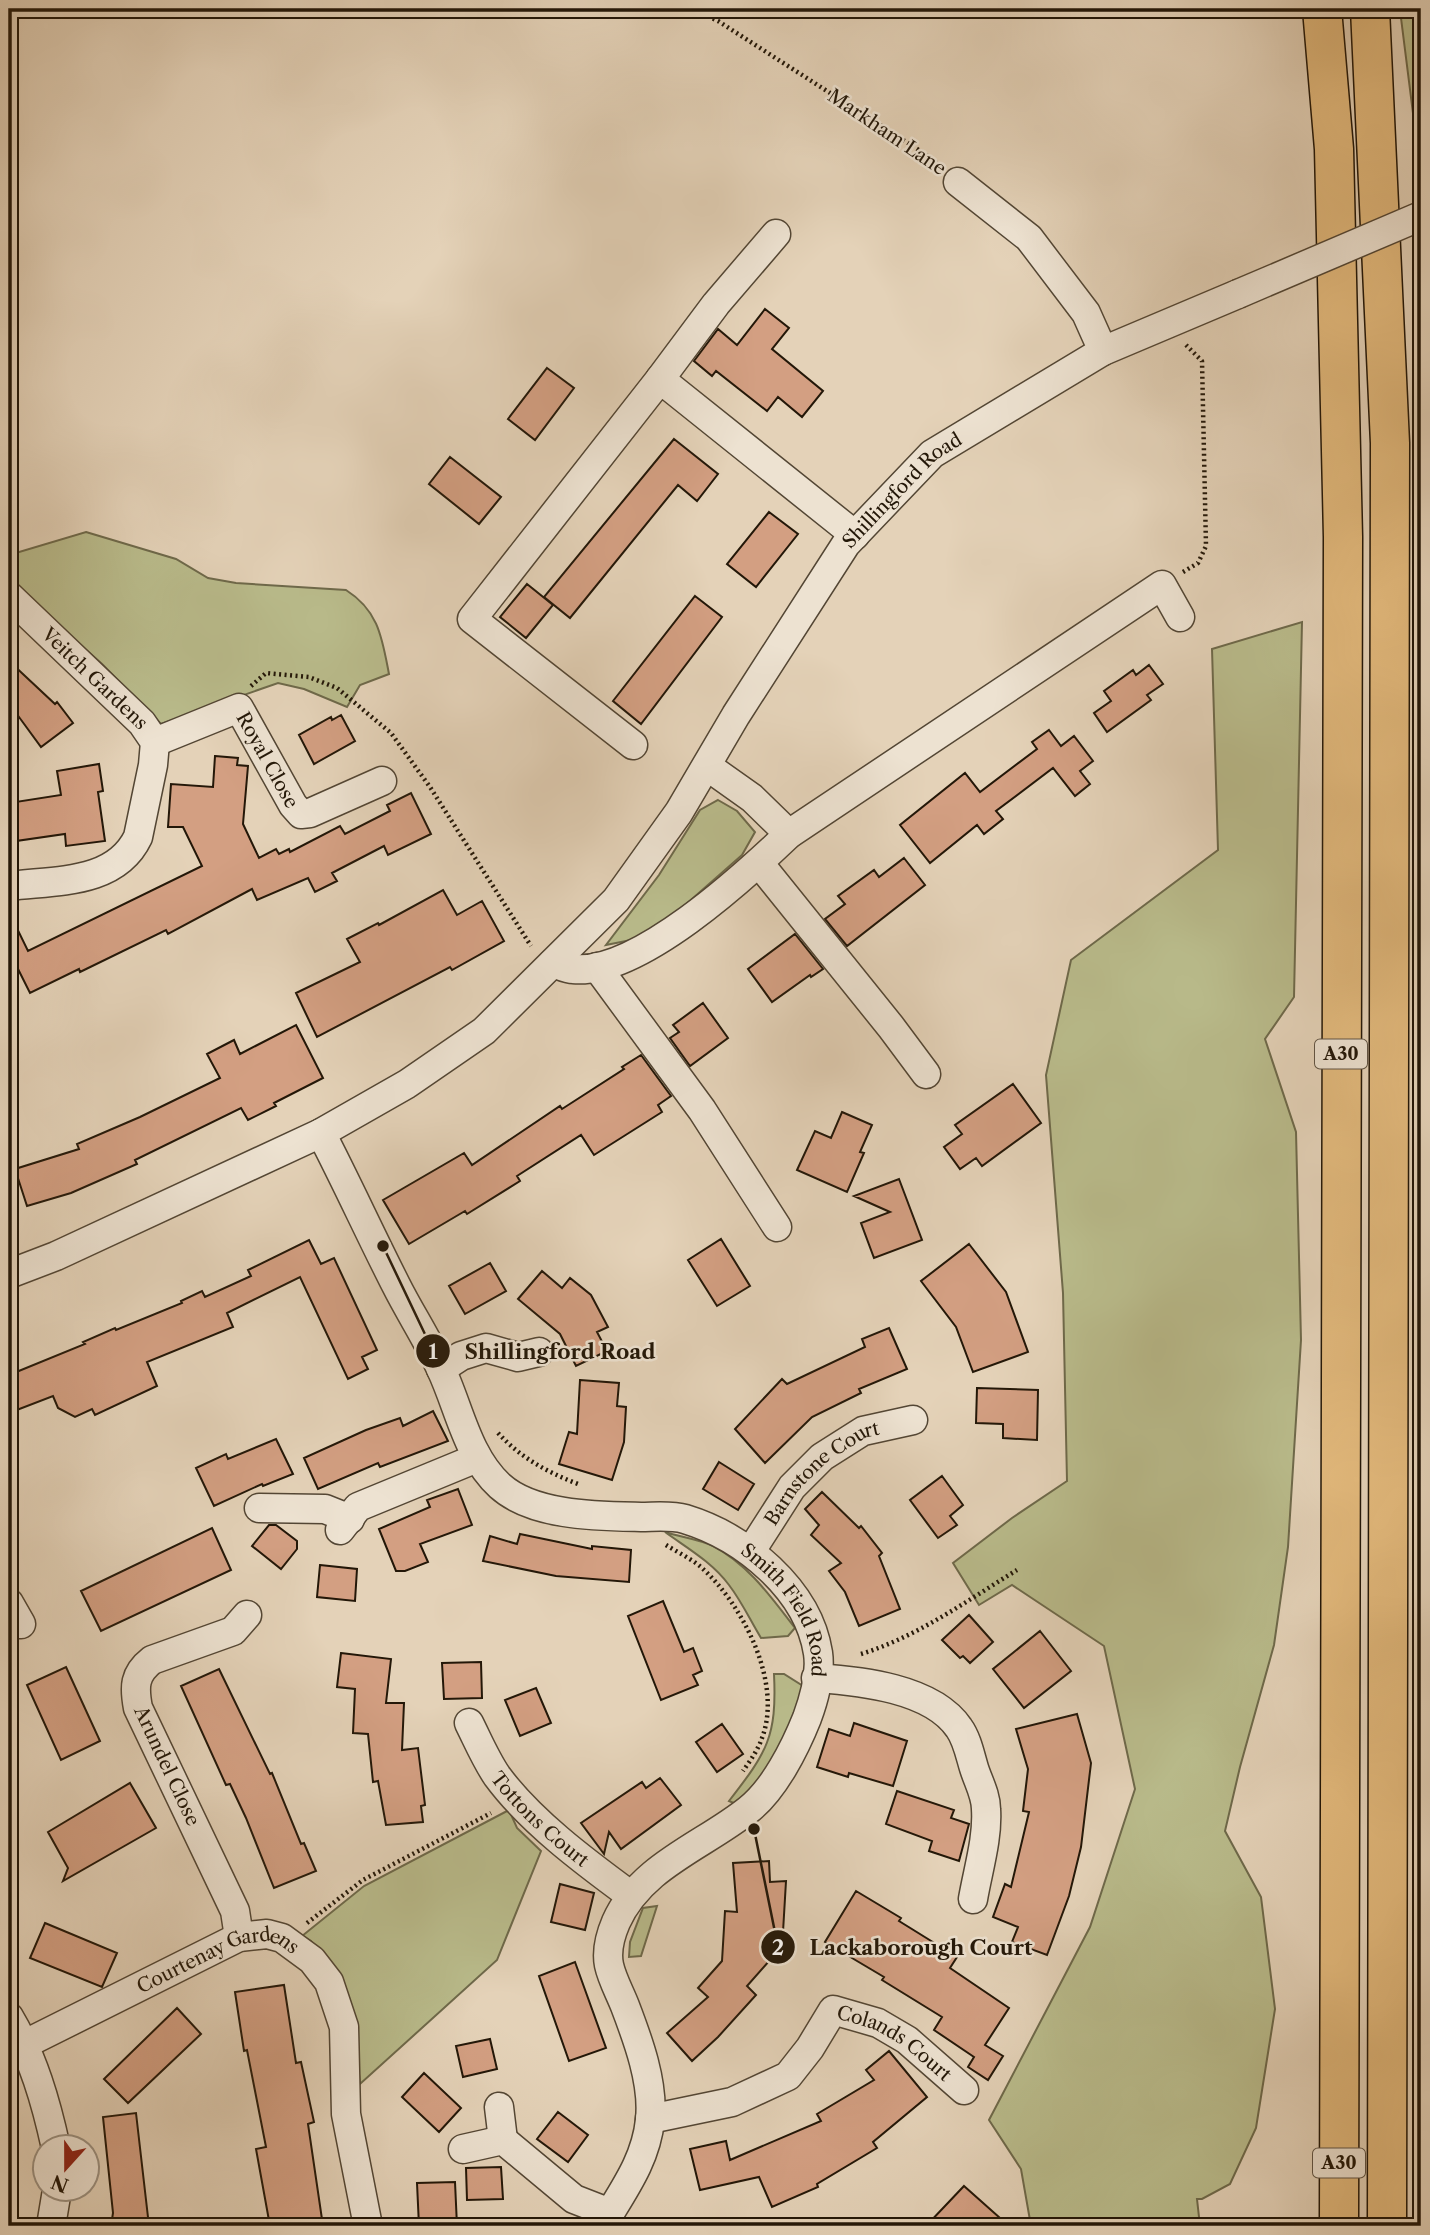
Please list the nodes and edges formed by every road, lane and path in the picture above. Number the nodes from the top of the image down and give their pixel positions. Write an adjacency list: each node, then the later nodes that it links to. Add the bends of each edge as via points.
1 (693, 9): 4 (path, Markham Lane, via 925,154)
2 (1322, 9): 49 (highway, A30, via 1334,149 1343,537)
3 (1370, 9): 61 (highway, A30, via 1390,443)
4 (958, 181): 8 (street, Markham Lane, via 1029,239 1086,313)
5 (1421, 216): 7 (street, Shillingford Road, bridge)
6 (776, 234): 9 (street)
7 (1167, 326): 8 (street, Shillingford Road); 11 (path, via 1202,360 1206,546 1198,563)
8 (1103, 351): 10 (street, Shillingford Road, via 932,454)
9 (660, 379): 10 (street); 15 (street, via 472,620)
10 (855, 535): 16 (street, Shillingford Road)
11 (1162, 585): 13 (street); 18 (street)
12 (9, 596): 14 (street, Veitch Gardens, via 142,723)
13 (1180, 617)
14 (155, 742): 17 (street, Royal Close, via 239,708 301,814); 20 (street, Veitch Gardens, via 138,837 123,858 86,877)
15 (634, 746)
16 (707, 766): 18 (street, via 752,798); 21 (street, Shillingford Road, via 616,900)
17 (382, 781)
18 (789, 834): 19 (street)
19 (759, 863): 22 (street, via 651,946); 23 (street)
20 (9, 886)
21 (553, 963): 22 (street, via 573,969); 24 (street, Shillingford Road, via 484,1031 407,1084)
22 (597, 967): 25 (street, via 702,1111)
23 (926, 1074)
24 (320, 1133): 26 (street, Shillingford Road); 28 (street, Smith Field Road)
25 (777, 1227)
26 (9, 1274)
27 (539, 1352): 28 (street, via 518,1357 486,1348)
28 (441, 1369): 31 (street, Smith Field Road)
29 (914, 1420): 35 (street, Barnstone Court, via 863,1431 822,1457 792,1488)
30 (491, 1426): 32 (path, via 526,1459)
31 (477, 1458): 33 (street, via 358,1507 345,1525 325,1509); 35 (street, Smith Field Road, via 499,1486 546,1509 682,1518)
32 (589, 1488)
33 (259, 1508)
34 (665, 1544): 40 (path, via 702,1568 738,1612 761,1657 768,1702 763,1738)
35 (751, 1551): 38 (street, Smith Field Road, via 806,1616 818,1653)
36 (1017, 1570): 38 (path, via 939,1618 877,1649)
37 (247, 1615): 44 (street, Arundel Close, via 233,1631 152,1660 141,1668 134,1686 138,1708 235,1911)
38 (817, 1670): 42 (street, Smith Field Road, via 815,1698 805,1723 768,1791 748,1810 674,1857); 43 (street, via 918,1697 959,1727 986,1806)
39 (469, 1723): 41 (street, Tottons Court, via 496,1774)
40 (743, 1773)
41 (515, 1797): 42 (street, Tottons Court, via 583,1861); 45 (path, via 363,1880)
42 (630, 1895): 51 (street, Smith Field Road, via 608,1945 609,1966 649,2085)
43 (973, 1899)
44 (239, 1937): 45 (street, Courtenay Gardens, via 267,1934); 47 (street, Courtenay Gardens)
45 (289, 1942): 58 (street, Courtenay Gardens, via 312,1960 329,1982 344,2026 346,2114)
46 (9, 2017): 47 (street)
47 (25, 2044): 52 (street)
48 (964, 2090): 51 (street, Colands Court, via 906,2040 878,2024 833,2010 788,2076 732,2102)
49 (1338, 2099): 59 (highway); 60 (highway, A30)
50 (499, 2107): 53 (street)
51 (650, 2119): 56 (street, Smith Field Road, via 641,2157)
52 (53, 2134)
53 (503, 2140): 54 (street); 56 (street)
54 (463, 2149)
55 (55, 2204): 57 (street)
56 (606, 2220)
57 (51, 2226)
58 (368, 2226)
59 (1321, 2226)
60 (1339, 2226)
61 (1387, 2226)

